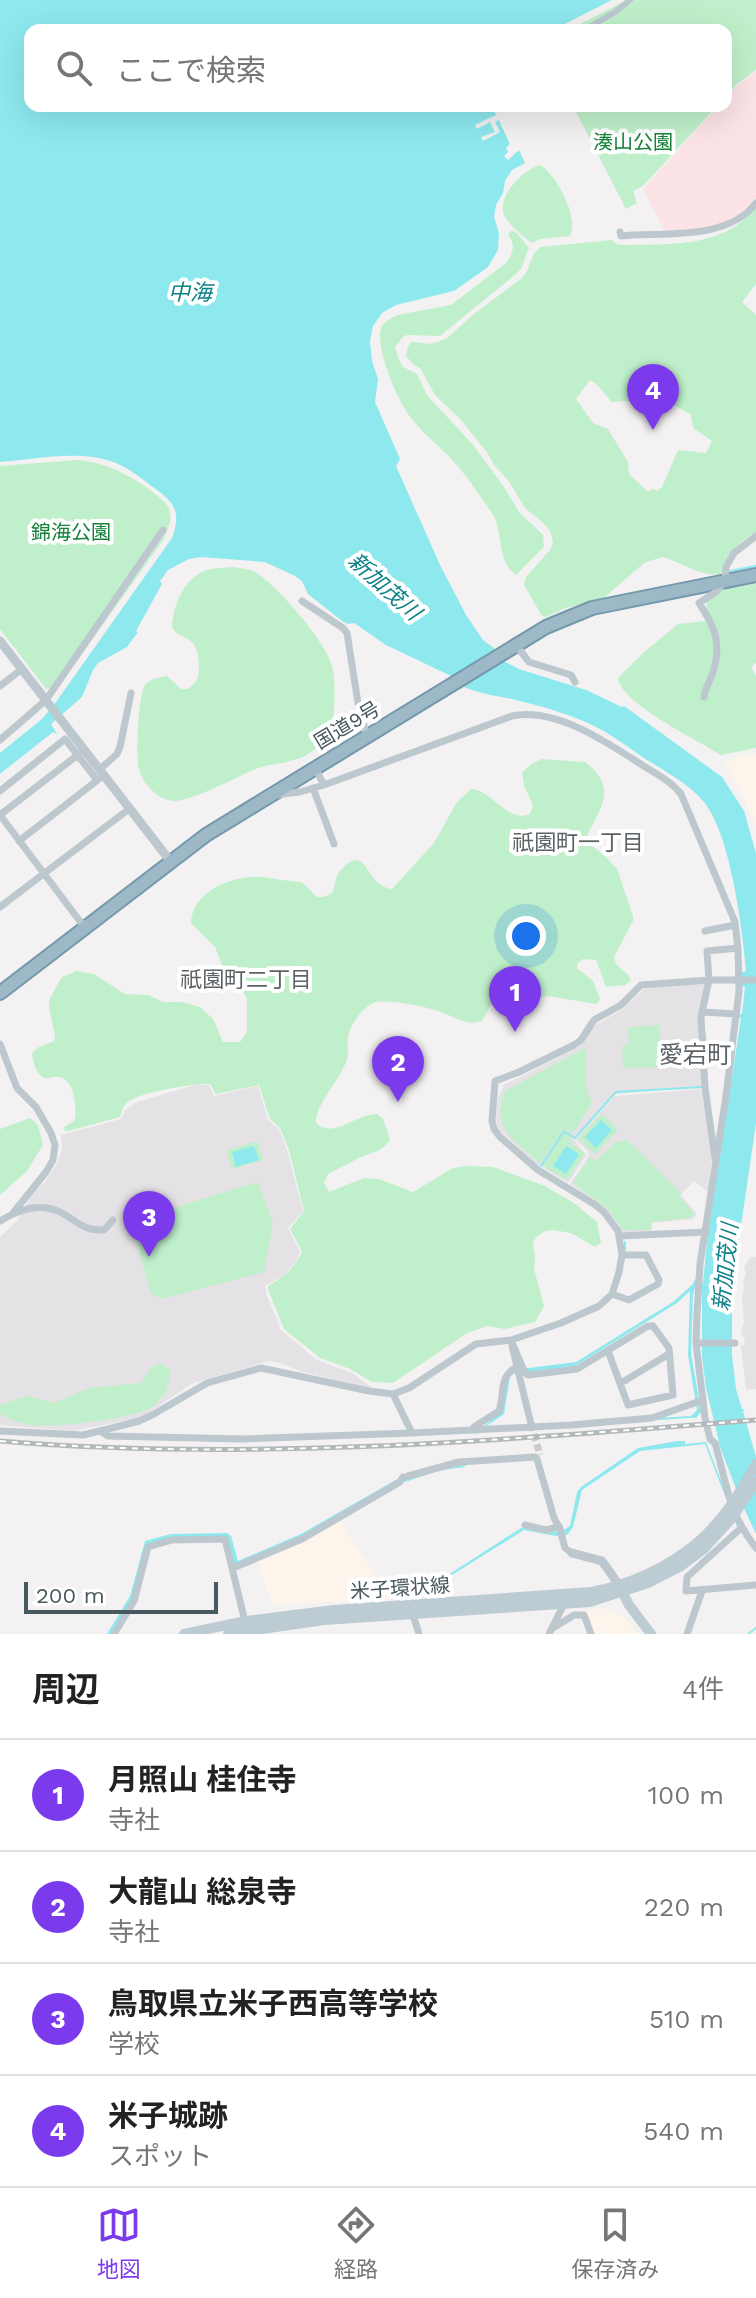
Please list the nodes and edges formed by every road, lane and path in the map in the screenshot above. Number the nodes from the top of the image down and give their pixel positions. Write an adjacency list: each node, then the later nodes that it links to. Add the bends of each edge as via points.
1 (630, 0): 2 (street)
2 (594, 24)
3 (756, 203): 4 (street, via 741,218 700,231 621,236)
4 (620, 232)
5 (163, 530): 17 (street)
6 (756, 536): 8 (street, via 729,560)
7 (756, 575): 8 (highway, 国道9号)
8 (725, 581): 11 (highway, 国道9号, via 592,608); 16 (street, via 699,603 715,632 715,663)
9 (302, 601): 18 (street, via 347,633)
10 (0, 641): 12 (street)
11 (510, 648): 13 (street, via 529,662 571,675); 18 (highway, 国道9号)
12 (22, 669): 14 (street); 17 (street)
13 (575, 682)
14 (0, 686)
15 (131, 693): 22 (street, via 120,747)
16 (704, 697)
17 (48, 703): 19 (street); 20 (street)
18 (367, 737): 21 (highway, 国道9号)
19 (0, 740)
20 (81, 752): 22 (street); 25 (street, via 65,739); 28 (street)
21 (315, 768): 23 (street); 26 (highway, 国道9号)
22 (100, 775): 27 (street); 29 (street)
23 (324, 785): 24 (street); 34 (street, via 525,713 592,733 678,790)
24 (313, 788): 26 (street); 30 (street)
25 (0, 791)
26 (271, 795): 31 (highway, 国道9号)
27 (129, 809): 31 (street); 32 (street)
28 (0, 815): 29 (street)
29 (19, 841): 32 (street)
30 (334, 844)
31 (171, 862): 35 (highway, 国道9号)
32 (44, 874): 33 (street); 35 (street)
33 (0, 907)
34 (735, 925): 36 (street); 37 (street)
35 (85, 928): 41 (highway, 国道9号)
36 (705, 931)
37 (738, 948): 38 (street, via 707,951); 39 (street)
38 (709, 980): 39 (street); 42 (street); 52 (street, via 641,985 621,1005 594,1020 574,1045 495,1081 492,1121 500,1137 538,1170 604,1212)
39 (743, 980): 40 (street); 43 (street)
40 (756, 980)
41 (0, 993)
42 (702, 1012): 43 (street); 47 (street)
43 (736, 1014): 47 (street)
44 (0, 1044): 45 (street)
45 (11, 1075): 46 (street); 48 (street, via 36,1107 55,1145 46,1172)
46 (0, 1078)
47 (716, 1164): 51 (street)
48 (13, 1213): 49 (street, via 38,1207 59,1211 94,1231 104,1230); 50 (street)
49 (113, 1220)
50 (0, 1221)
51 (706, 1232): 52 (street); 56 (street, via 699,1284)
52 (619, 1236): 53 (street)
53 (622, 1255): 54 (street); 54 (street, via 646,1255 659,1282 627,1300)
54 (612, 1294): 55 (street, via 584,1314)
55 (511, 1340): 60 (street); 62 (street, via 476,1344)
56 (700, 1343): 57 (street); 63 (street)
57 (735, 1343)
58 (608, 1351): 59 (street, via 651,1325); 60 (street, via 577,1369 528,1375); 61 (street)
59 (669, 1354): 61 (street); 61 (street, via 673,1395 628,1405)
60 (520, 1370): 64 (street); 65 (street, via 505,1376 499,1411)
61 (621, 1383)
62 (393, 1394): 67 (street, via 261,1368 207,1383 139,1421); 68 (street)
63 (699, 1401): 65 (street, via 652,1418); 73 (street)
64 (531, 1424)
65 (471, 1429): 68 (street)
66 (0, 1431): 67 (street)
67 (100, 1431): 68 (street, via 108,1436 242,1439)
68 (412, 1433)
69 (540, 1455): 74 (street)
70 (756, 1464): 75 (main road, bridge)
71 (756, 1482): 75 (main road, bridge, via 732,1518)
72 (525, 1525): 74 (street)
73 (741, 1528): 76 (street); 81 (street, via 687,1577 686,1591)
74 (560, 1531): 77 (street); 78 (street, via 535,1457 459,1462 404,1478 302,1539)
75 (701, 1545): 80 (main road, via 681,1566 648,1583)
76 (756, 1548)
77 (572, 1553): 80 (street, via 602,1561)
78 (233, 1568): 84 (street); 86 (street, via 225,1539 172,1540 148,1547 134,1601)
79 (756, 1585): 81 (street)
80 (621, 1589): 82 (main road, 米子環状線, via 590,1602); 83 (main road, 米子環状線); 91 (main road)
81 (702, 1591): 92 (street)
82 (564, 1604): 83 (main road, 米子環状線); 85 (street)
83 (412, 1610): 84 (main road, 米子環状線); 89 (street)
84 (247, 1628): 87 (main road, 米子環状線); 88 (main road, 米子環状線)
85 (551, 1631): 90 (street, via 574,1615 584,1615)
86 (114, 1634)
87 (184, 1634)
88 (228, 1634)
89 (419, 1634)
90 (591, 1634)
91 (651, 1634)
92 (687, 1634)

